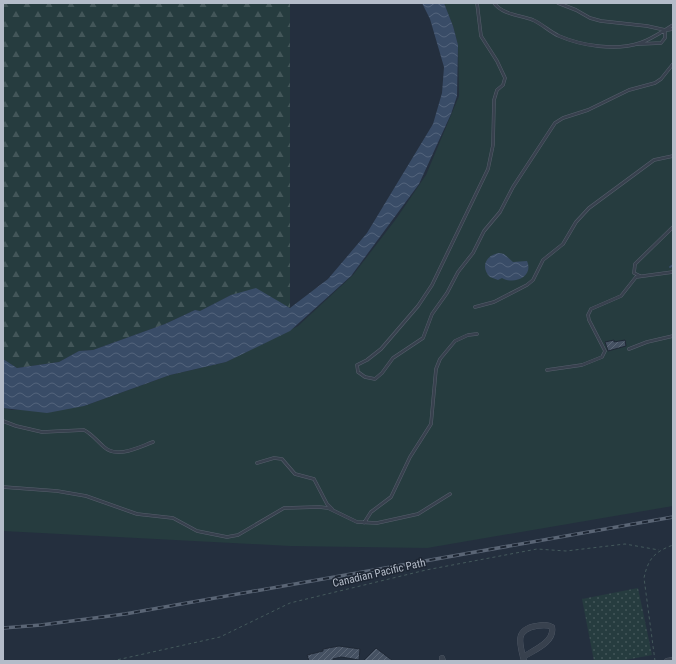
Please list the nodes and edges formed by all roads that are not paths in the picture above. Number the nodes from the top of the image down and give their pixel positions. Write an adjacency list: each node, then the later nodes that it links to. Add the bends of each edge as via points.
1 (477, 3): 8 (lane, via 481,36 505,78 494,100 493,144 488,169 426,295 381,349 357,365 358,372 369,379 375,379 393,358 425,335 432,314 458,272 474,253 484,231 500,212 513,187 555,123 629,90 655,83)
2 (494, 3): 7 (lane, via 499,9 534,21 558,36 575,42 610,47)
3 (558, 3): 6 (lane, via 601,21)
4 (673, 25): 6 (lane)
5 (673, 29): 6 (lane)
6 (665, 30): 7 (lane); 7 (lane, via 665,38 661,43)
7 (635, 44)
8 (673, 64)
9 (673, 156): 13 (lane, via 654,160 588,208 563,244 543,260 533,280 527,285 494,302)
10 (673, 227): 12 (lane, via 635,264 634,273)
11 (673, 272): 12 (lane)
12 (640, 276): 17 (lane, via 633,280 621,296 589,311 588,320 603,347 604,355 582,365)
13 (475, 307)
14 (478, 334): 24 (lane, via 468,335 456,341 440,359 436,369 430,424 410,457 391,497 371,512)
15 (673, 336): 16 (lane)
16 (629, 349)
17 (547, 370)
18 (3, 421): 19 (lane, via 42,432 84,430 106,448 119,452)
19 (153, 442)
20 (257, 463): 23 (lane, via 274,458 282,459 294,474 314,479 327,504)
21 (3, 487): 23 (lane, via 86,496 136,514 173,518 197,531 227,537 238,535 284,508 319,506)
22 (450, 494): 24 (lane, via 418,514 377,523)
23 (336, 512): 24 (lane)
24 (364, 523)
25 (523, 659): 25 (street, via 550,640 552,628 544,625 524,630 520,640)
26 (673, 660): 27 (street)
27 (667, 661)

